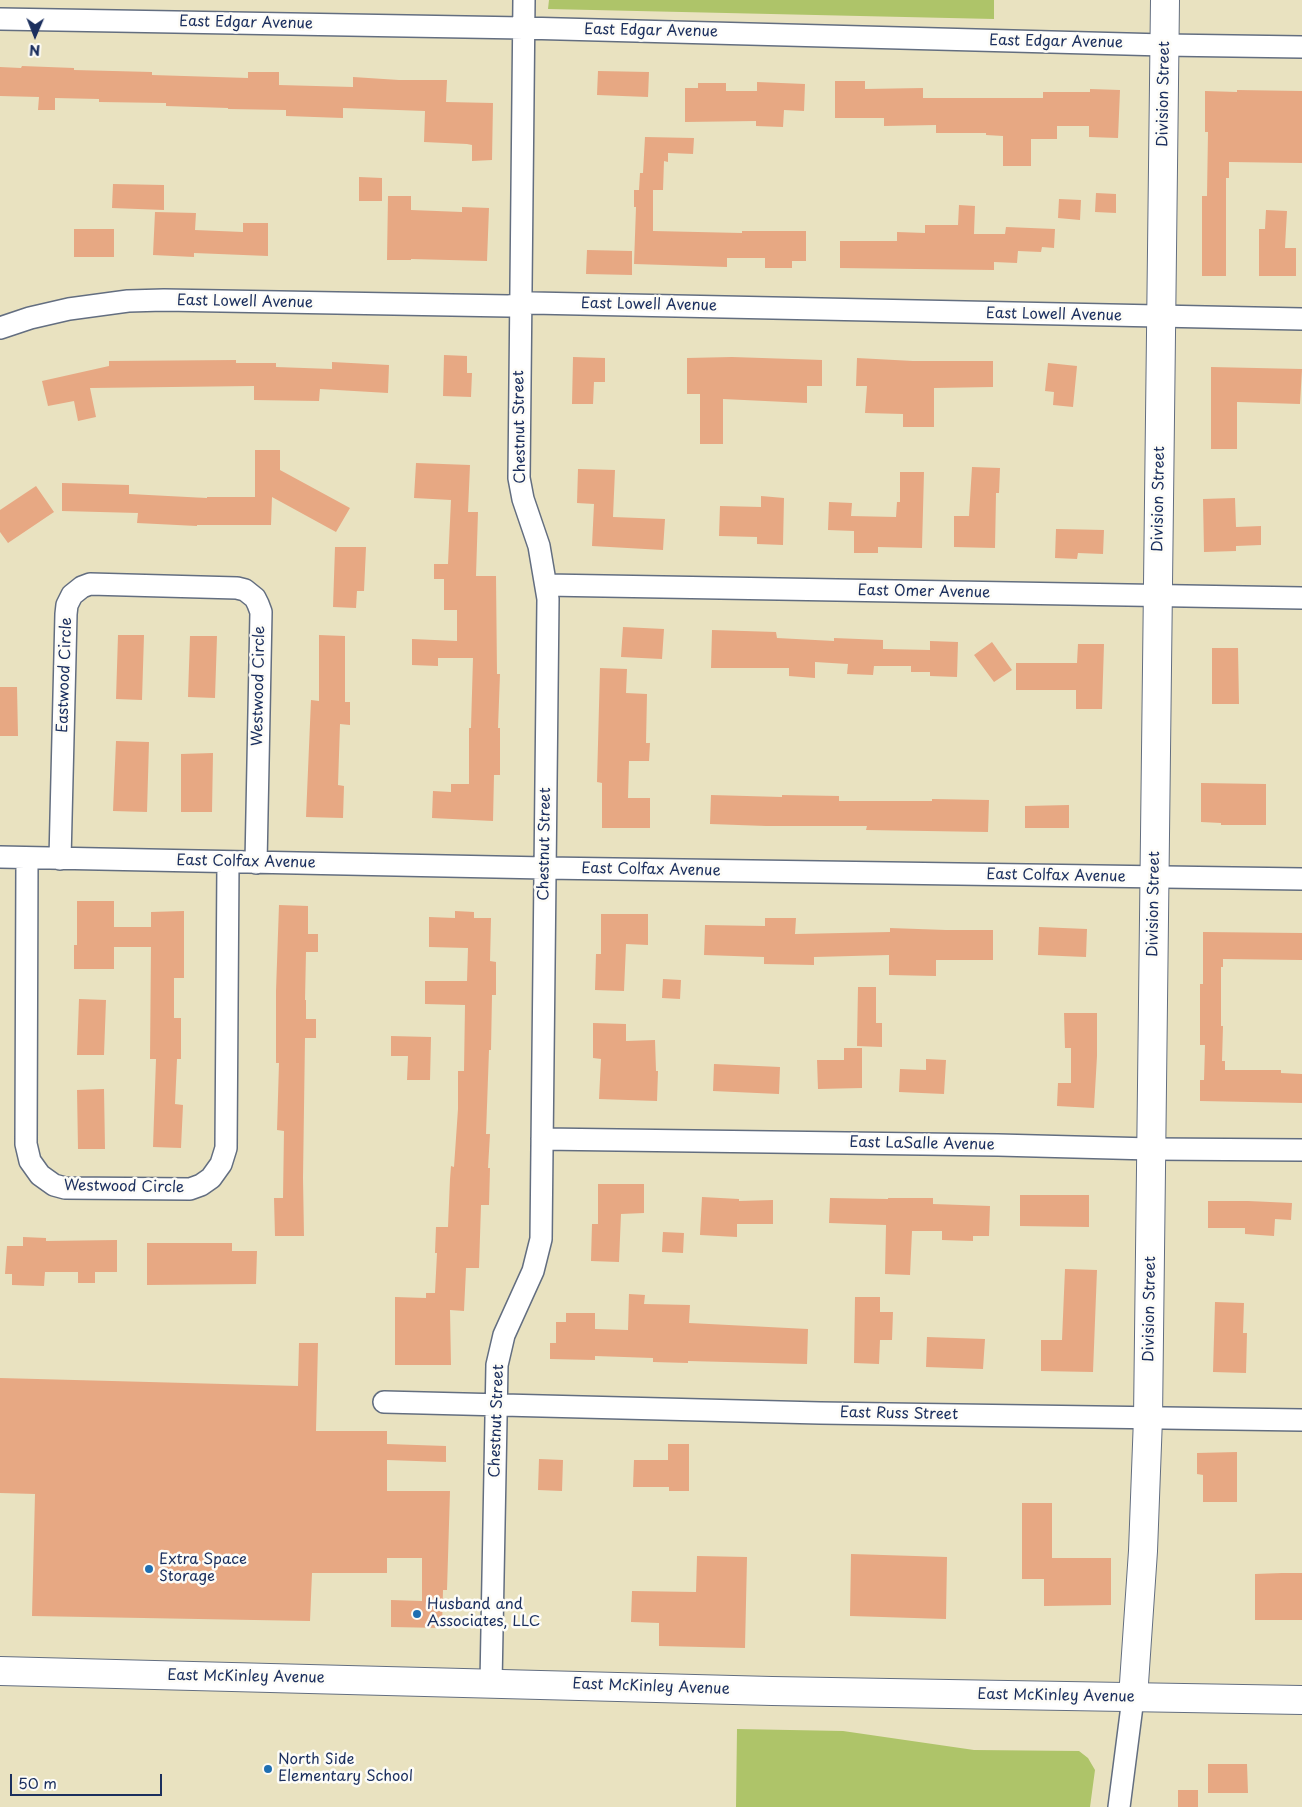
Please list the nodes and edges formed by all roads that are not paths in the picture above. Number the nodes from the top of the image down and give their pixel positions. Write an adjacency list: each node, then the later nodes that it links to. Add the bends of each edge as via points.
1 (524, 0): 4 (street, Chestnut Street)
2 (1165, 0): 5 (street, Division Street)
3 (0, 19): 4 (street, East Edgar Avenue)
4 (524, 28): 5 (street, East Edgar Avenue); 7 (street, Chestnut Street)
5 (1164, 44): 6 (street, East Edgar Avenue); 8 (street, Division Street)
6 (1302, 46)
7 (520, 305): 8 (street, East Lowell Avenue); 10 (street, East Lowell Avenue, via 128,302 69,309); 11 (street, Chestnut Street, via 519,478 539,546)
8 (1161, 317): 9 (street, East Lowell Avenue); 13 (street, Division Street)
9 (1302, 319)
10 (0, 328)
11 (546, 585): 13 (street, East Omer Avenue); 20 (street, Chestnut Street)
12 (170, 586): 17 (street, Eastwood Circle, via 90,584 68,590); 19 (street, Westwood Circle, via 237,588 259,593)
13 (1158, 596): 14 (street, East Omer Avenue); 21 (street, Division Street)
14 (1302, 598)
15 (0, 857): 16 (street, East Colfax Avenue)
16 (27, 858): 17 (street, East Colfax Avenue); 18 (street, Westwood Circle, via 26,1144 30,1161 40,1176 65,1188 190,1189 211,1178 221,1164 226,1148)
17 (60, 859): 18 (street, East Colfax Avenue)
18 (228, 862): 19 (street, East Colfax Avenue)
19 (256, 863): 20 (street, East Colfax Avenue)
20 (545, 868): 21 (street, East Colfax Avenue); 23 (street, Chestnut Street)
21 (1154, 878): 22 (street, East Colfax Avenue); 24 (street, Division Street)
22 (1302, 880)
23 (542, 1139): 24 (street, East LaSalle Avenue); 27 (street, Chestnut Street, via 541,1239 529,1282 504,1335 497,1365)
24 (1151, 1150): 25 (street, East LaSalle Avenue); 28 (street, Division Street)
25 (1302, 1150)
26 (384, 1402): 27 (street, East Russ Street)
27 (496, 1405): 28 (street, East Russ Street); 31 (street, Chestnut Street)
28 (1148, 1418): 29 (street, East Russ Street); 32 (street, Division Street)
29 (1302, 1420)
30 (0, 1671): 31 (street, East McKinley Avenue)
31 (491, 1683): 32 (street, East McKinley Avenue)
32 (1133, 1698): 33 (street, East McKinley Avenue); 34 (street, Division Street)
33 (1302, 1700)
34 (1119, 1807)

